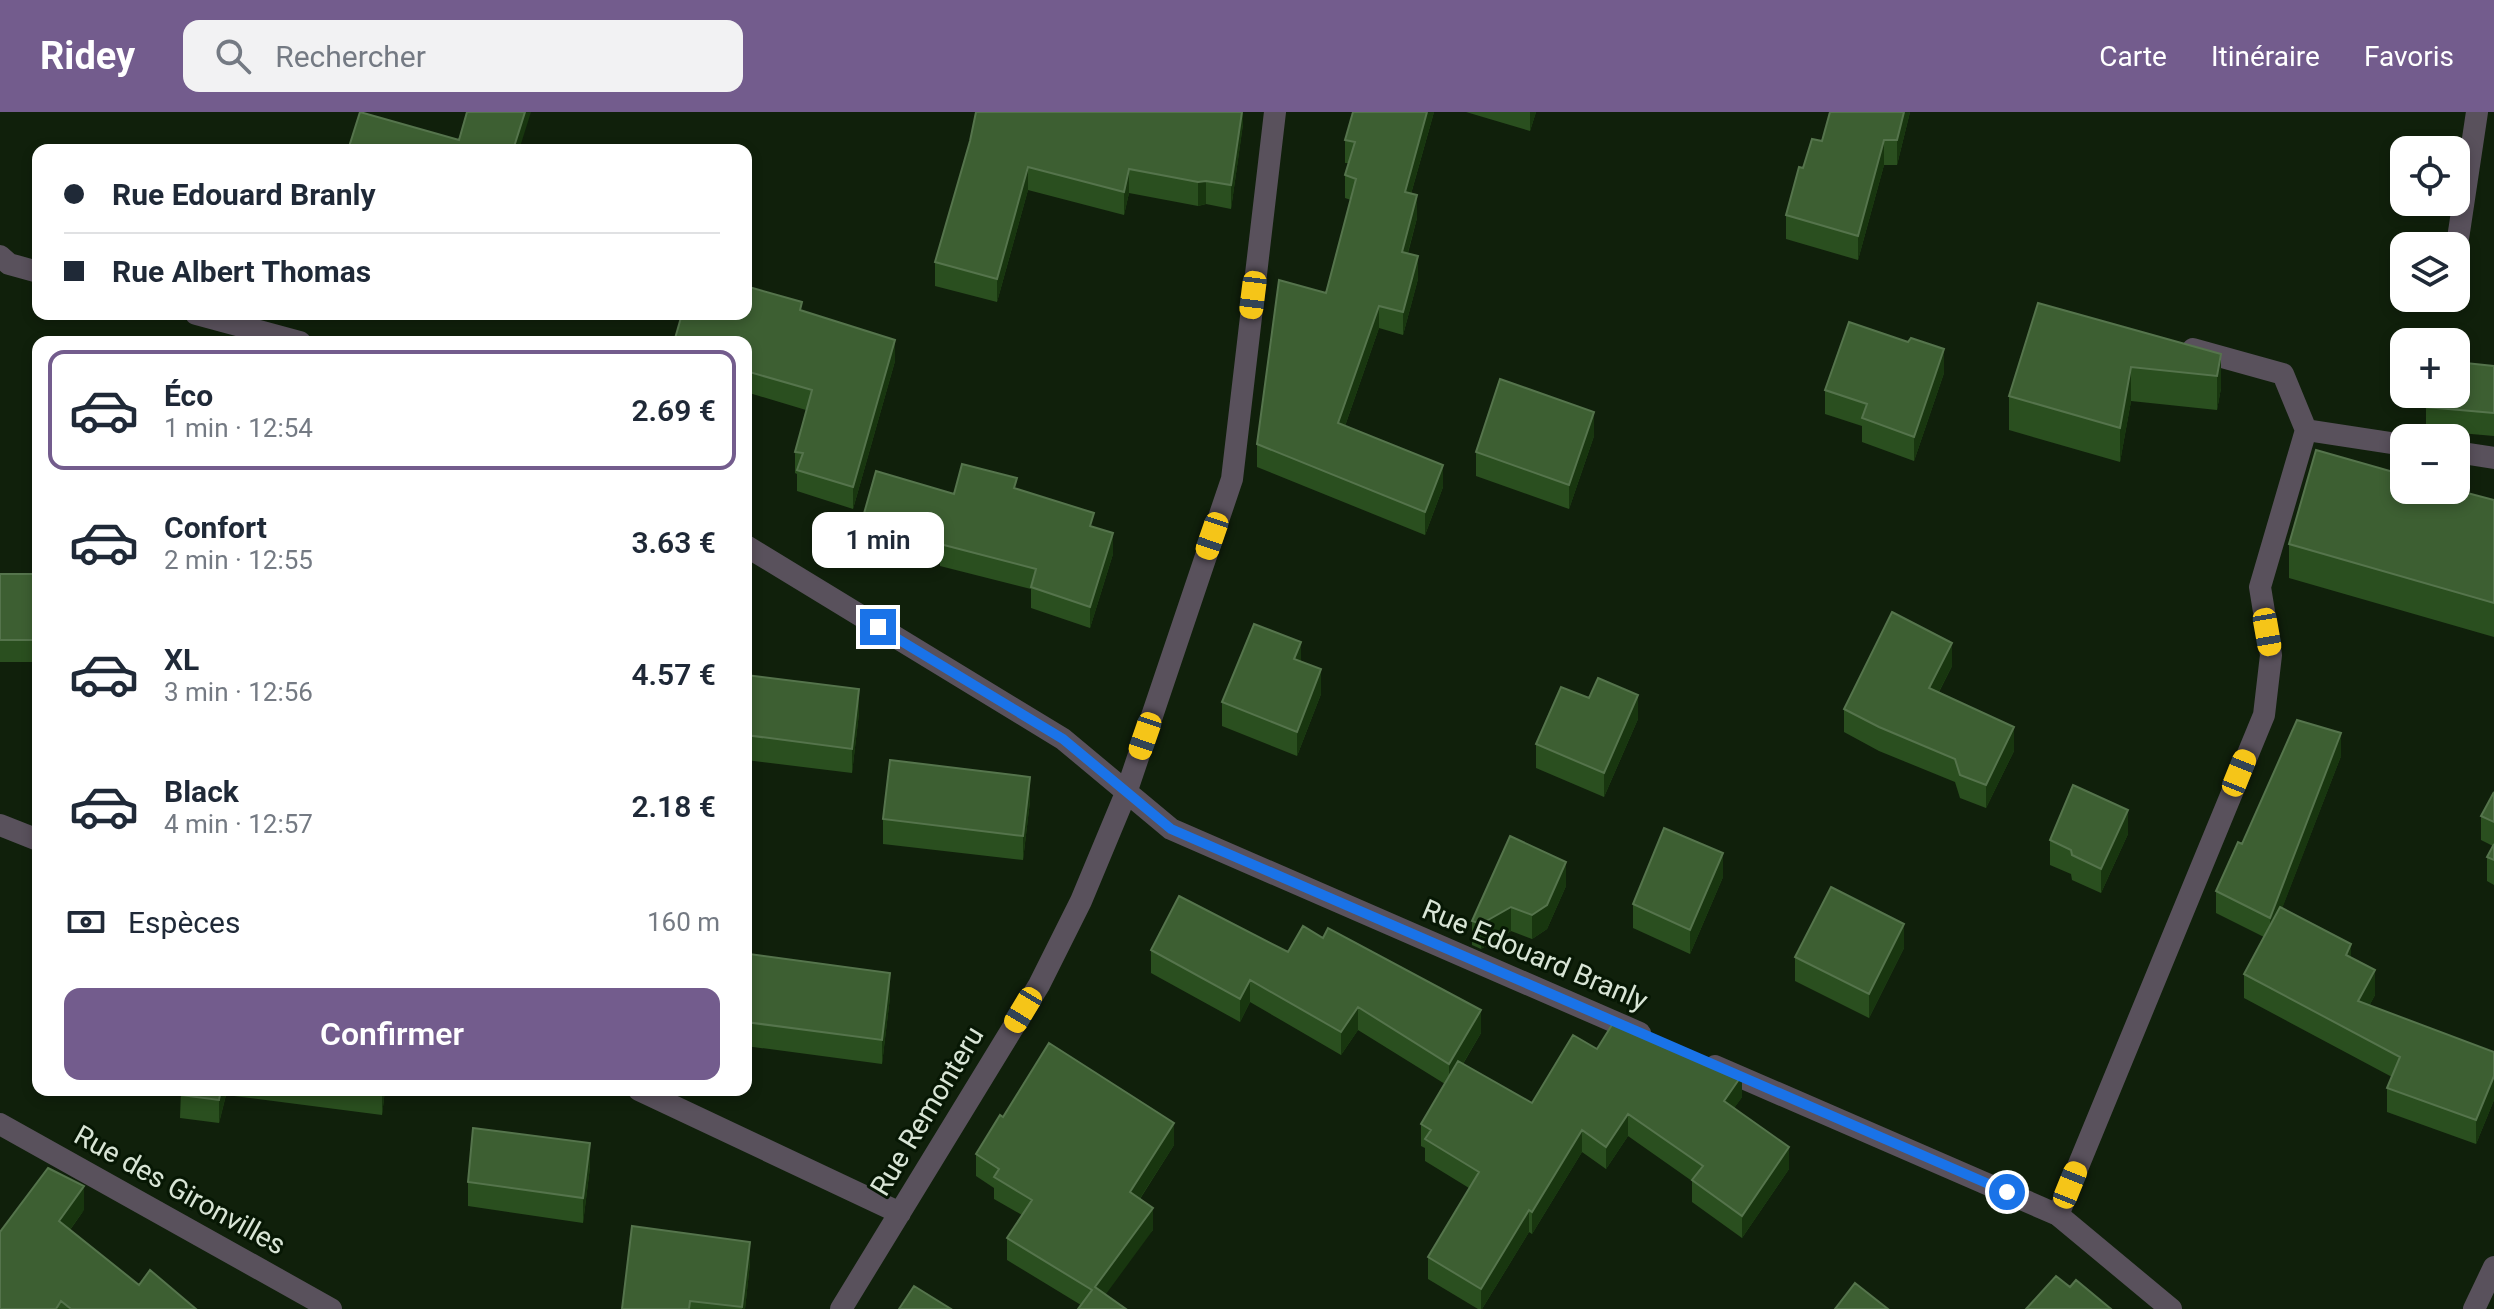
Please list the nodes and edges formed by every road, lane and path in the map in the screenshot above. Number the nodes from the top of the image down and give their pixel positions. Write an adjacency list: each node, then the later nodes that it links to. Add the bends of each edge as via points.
1 (1275, 112): 14 (street, Rue Remonteru, via 1232,479)
2 (2477, 112): 3 (street)
3 (2459, 232)
4 (0, 256): 5 (street)
5 (32, 270)
6 (218, 320): 7 (street)
7 (278, 336)
8 (2176, 344): 9 (street, via 2283,374)
9 (2306, 430): 10 (street); 22 (street, via 2260,587 2271,655 2264,715)
10 (2390, 443)
11 (2470, 454): 12 (street)
12 (2494, 458)
13 (752, 550): 14 (street, Rue Edouard Branly, via 1063,739)
14 (1126, 793): 17 (street, Rue Edouard Branly, via 1171,829); 21 (street, Rue Remonteru, via 1039,985)
15 (0, 825): 16 (street)
16 (32, 838)
17 (1659, 1041)
18 (1703, 1060): 22 (street)
19 (652, 1096): 21 (street)
20 (0, 1124): 24 (street, Rue des Gironvilles)
21 (900, 1213): 25 (street, Rue Remonteru)
22 (2058, 1215): 26 (street)
23 (2494, 1267): 27 (street)
24 (331, 1309)
25 (841, 1309)
26 (2171, 1309)
27 (2474, 1309)

